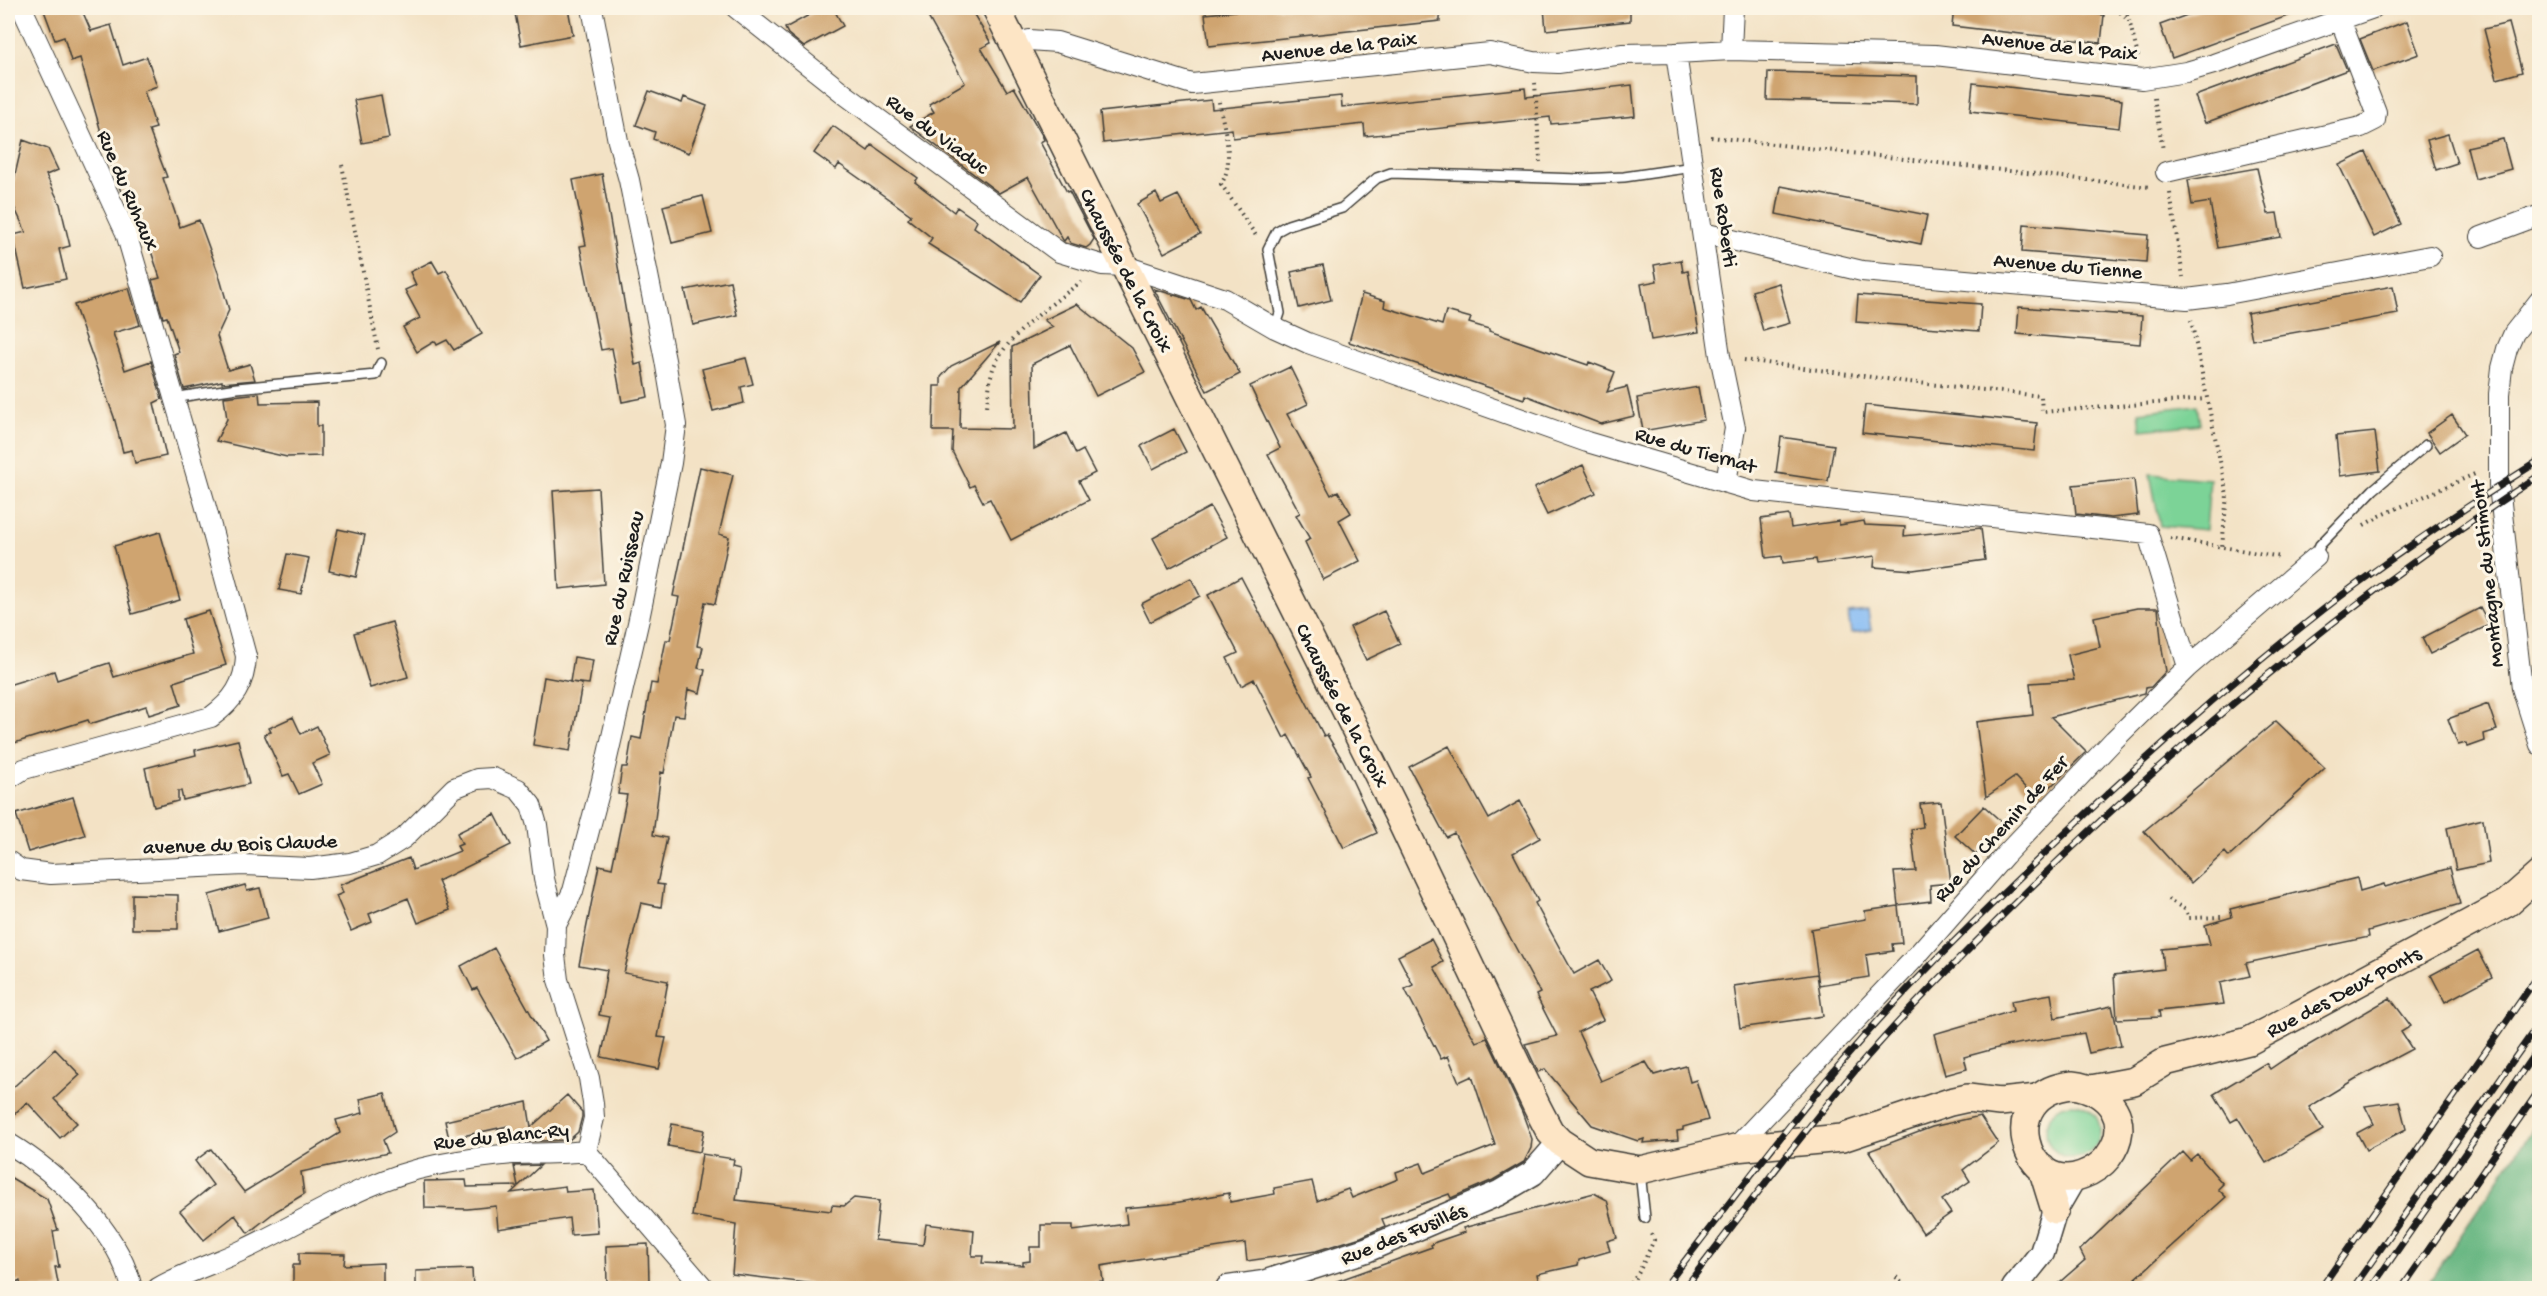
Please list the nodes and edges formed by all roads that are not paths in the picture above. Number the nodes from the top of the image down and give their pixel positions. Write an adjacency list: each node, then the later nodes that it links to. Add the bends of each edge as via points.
1 (22, 8): 21 (street, Rue du Ruhaux, via 126,233)
2 (592, 8): 30 (street, Rue du Ruisseau, via 676,425 639,619 595,810 573,891)
3 (736, 8): 17 (street, Rue du Viaduc, via 847,96 1059,252)
4 (996, 8): 8 (main road, Chaussée de la Croix)
5 (1733, 8): 9 (street)
6 (2373, 8): 7 (street, Avenue de la Paix)
7 (2340, 19): 9 (street, Avenue de la Paix, via 2214,64 2142,79 1935,55); 12 (street, via 2376,113 2375,120)
8 (1013, 45): 10 (street, Avenue de la Paix, via 1029,40 1057,42 1192,84 1490,53 1558,63 1623,54); 17 (main road, Chaussée de la Croix)
9 (1731, 50): 10 (street)
10 (1676, 53): 11 (street, Rue Roberti)
11 (1694, 167): 14 (street, Rue Roberti); 19 (lane, via 1624,177 1391,173 1377,178 1342,208 1278,231 1268,249 1280,313)
12 (2162, 180)
13 (2540, 215): 15 (street)
14 (1704, 233): 16 (street, Avenue du Tienne, via 1862,271 2187,298); 23 (street, Rue Roberti, via 1720,356 1735,428)
15 (2481, 237)
16 (2430, 256)
17 (1114, 266): 19 (street, Rue du Tiernat, via 1225,299); 38 (main road, Chaussée de la Croix, via 1397,813 1537,1107)
18 (2540, 300): 26 (street, Montagne du Stimont, via 2523,319 2507,349 2499,394 2499,486 2522,688)
19 (1275, 328): 23 (street, Rue du Tiernat, via 1587,442)
20 (381, 363): 21 (lane, via 376,375)
21 (173, 398): 27 (street, via 240,629 246,656 242,682 231,701 211,717 34,766)
22 (2426, 445): 24 (lane, via 2373,490 2320,545)
23 (1726, 483): 25 (street, Rue du Tiernat, via 1754,491 2148,534)
24 (2314, 560): 25 (street, Rue du Chemin de Fer)
25 (2188, 667): 40 (street, Rue du Chemin de Fer, via 2005,855 1912,961)
26 (2540, 745)
27 (8, 779)
28 (8, 861): 30 (street, avenue du Bois Claude, via 21,870 51,874 244,864 337,866 377,855 396,844 454,788 477,778 493,778 518,789 531,805)
29 (2540, 874): 31 (main road, Rue des Deux Ponts, via 2507,903 2249,1041 2165,1062)
30 (556, 926): 41 (street, Rue du Ruisseau, via 558,980 593,1102 594,1118)
31 (2134, 1081): 32 (main road, Rue des Deux Ponts); 35 (main road)
32 (2091, 1089): 33 (main road, Rue des Deux Ponts, via 2060,1086); 35 (main road, via 2106,1098)
33 (2038, 1098): 34 (main road, Rue des Deux Ponts); 36 (main road, via 2027,1112)
34 (2000, 1102): 36 (main road); 37 (main road, Rue des Deux Ponts, via 1968,1098 1950,1102)
35 (2117, 1118): 44 (main road, via 2116,1140 2110,1155 2097,1168)
36 (2024, 1128): 42 (main road, via 2030,1152)
37 (1842, 1138): 40 (main road, Chaussée de la Croix)
38 (1560, 1142): 43 (main road, Chaussée de la Croix, via 1589,1161); 50 (street, Rue des Fusillés, via 1533,1173 1499,1193 1366,1250 1263,1283)
39 (8, 1143): 47 (street, via 69,1190 116,1249)
40 (1735, 1148): 43 (main road, Chaussée de la Croix)
41 (586, 1151): 48 (street, Rue du Blanc-Ry, via 472,1159 400,1174 363,1187 247,1249); 49 (street, Rue du Blanc-Ry)
42 (2042, 1168): 44 (main road, via 2057,1179); 45 (main road)
43 (1640, 1170): 46 (lane)
44 (2073, 1179): 45 (street)
45 (2055, 1210): 51 (street, via 2042,1253)
46 (1645, 1218)
47 (132, 1288)
48 (158, 1288)
49 (704, 1288)
50 (1227, 1288)
51 (2014, 1288)

